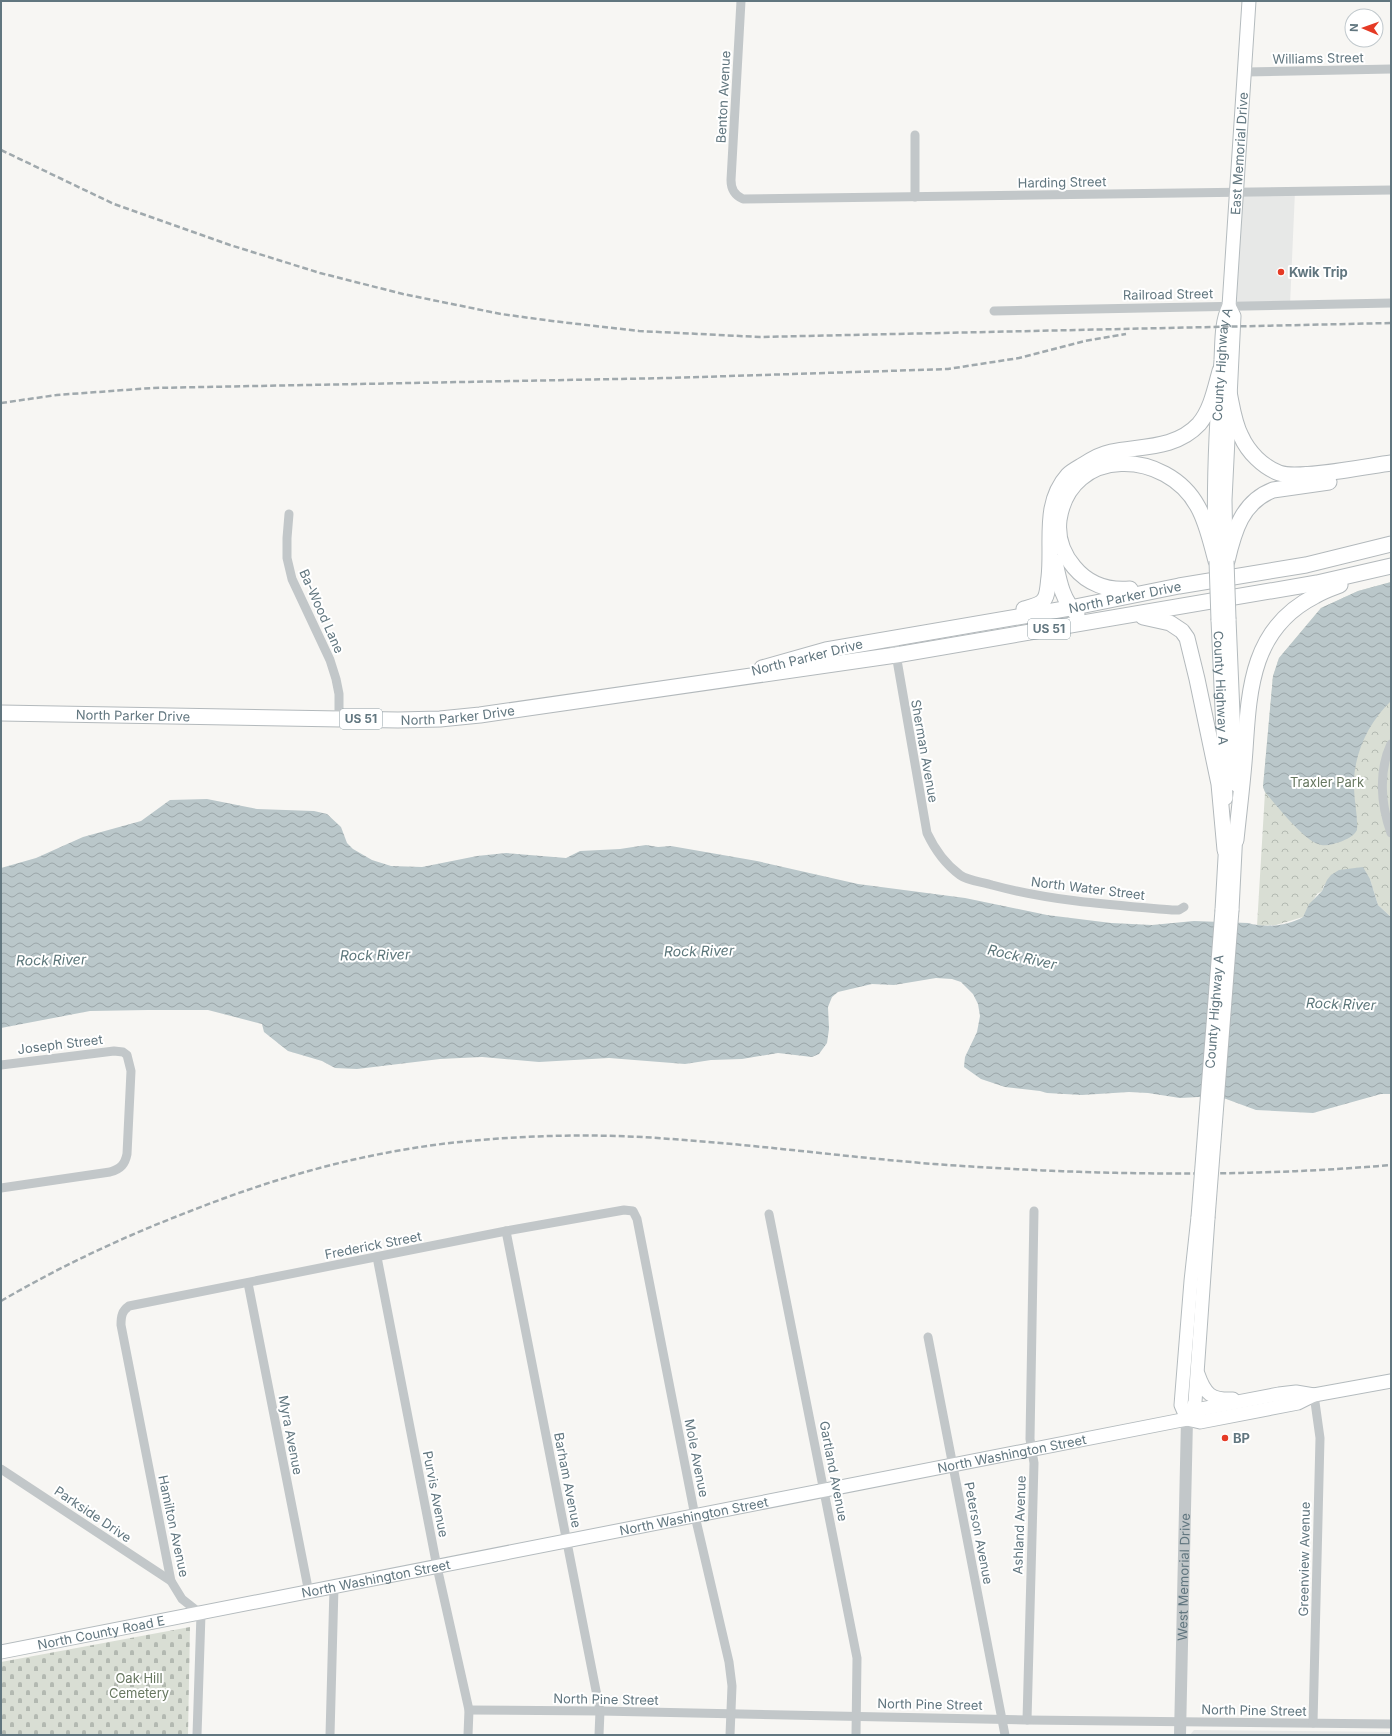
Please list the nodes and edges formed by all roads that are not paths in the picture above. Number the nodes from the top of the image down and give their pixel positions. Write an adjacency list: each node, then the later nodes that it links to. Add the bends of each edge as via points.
1 (741, 1): 8 (street, Benton Avenue, via 731,180)
2 (1250, 1): 4 (main road, East Memorial Drive)
3 (1391, 69): 4 (street, Williams Street)
4 (1245, 72): 7 (main road, East Memorial Drive)
5 (915, 135): 9 (street)
6 (1391, 190): 7 (street, Harding Street)
7 (1237, 192): 9 (street, Harding Street); 11 (main road, East Memorial Drive)
8 (735, 194): 9 (street, Harding Street, via 742,199 750,200)
9 (915, 197)
10 (1391, 303): 11 (street, Railroad Street)
11 (1229, 306): 12 (street, Railroad Street); 13 (main road, County Highway A, via 1225,315); 14 (main road, County Highway A, via 1234,316)
12 (994, 311)
13 (1220, 371): 18 (main road, via 1207,412 1190,432 1159,445 1110,452 1094,458 1069,475 1053,503); 20 (main road, County Highway A, via 1215,471)
14 (1229, 392): 15 (main road, via 1240,436 1250,452 1265,465 1280,473 1299,475); 20 (main road, County Highway A)
15 (1391, 463)
16 (1391, 473): 20 (main road, via 1280,488 1265,494 1248,508 1237,525)
17 (289, 514): 31 (street, Ba-Wood Lane, via 287,558 292,579 330,660 337,686)
18 (1050, 536): 23 (main road, via 1058,580); 25 (main road, via 1050,570 1045,598 1039,604)
19 (1390, 544): 22 (main road, North Parker Drive / US 51, via 1306,565)
20 (1221, 561): 22 (main road, via 1198,507 1185,488 1166,473 1144,465 1120,463 1096,469 1078,482 1064,502 1059,538 1069,561 1079,573 1087,580 1122,590); 34 (main road, County Highway A, bridge, via 1226,761)
21 (1384, 568): 24 (main road, North Parker Drive / US 51, via 1317,583); 34 (main road, via 1314,596 1286,617 1275,628 1266,643 1253,674 1250,691)
22 (1179, 586): 23 (main road, North Parker Drive / US 51)
23 (1070, 608): 25 (main road, North Parker Drive / US 51); 26 (main road)
24 (1130, 615): 26 (main road, North Parker Drive / US 51); 34 (main road, via 1170,623 1187,638)
25 (986, 622): 27 (main road, North Parker Drive / US 51)
26 (1092, 622): 28 (main road, North Parker Drive / US 51)
27 (893, 638): 28 (street, Sherman Avenue); 29 (main road, North Parker Drive / US 51, via 826,650)
28 (896, 655): 29 (main road, North Parker Drive / US 51); 35 (street, Sherman Avenue, via 927,833)
29 (719, 681): 31 (main road, North Parker Drive / US 51, via 474,716 412,720)
30 (1, 712): 31 (main road, North Parker Drive / US 51)
31 (339, 718)
32 (1391, 744): 33 (street, via 1383,765 1382,780 1385,813)
33 (1391, 833)
34 (1231, 845): 42 (main road, County Highway A, bridge)
35 (947, 864): 36 (street, North Water Street, via 962,876 1020,893 1088,904 1172,910)
36 (1184, 907)
37 (1, 1065): 38 (street, Joseph Street, via 103,1052 123,1052 128,1058 131,1071 125,1164 110,1172)
38 (1, 1188)
39 (633, 1211): 43 (street, Frederick Street, via 624,1210); 57 (street, Mole Avenue)
40 (1034, 1211): 53 (street, Ashland Avenue, via 1030,1439)
41 (769, 1214): 56 (street, Gartland Avenue)
42 (1203, 1218): 48 (main road, West Memorial Drive); 52 (main road, West Memorial Drive, via 1191,1281 1181,1405)
43 (506, 1231): 44 (street, Frederick Street); 58 (street, Barham Avenue)
44 (377, 1257): 45 (street, Frederick Street); 59 (street, Purvis Avenue)
45 (248, 1282): 46 (street, Frederick Street, via 129,1306); 62 (street, Myra Avenue)
46 (122, 1313): 60 (street, Hamilton Avenue, via 121,1325)
47 (928, 1337): 54 (street, Peterson Avenue)
48 (1197, 1372): 51 (main road, via 1205,1391 1210,1396 1226,1399); 52 (main road, West Memorial Drive, via 1195,1402)
49 (1391, 1381): 50 (main road, North Washington Street)
50 (1314, 1395): 51 (main road, North Washington Street, via 1296,1392); 52 (main road, North Washington Street, via 1298,1404 1200,1422); 72 (street, Greenview Avenue, via 1320,1438)
51 (1260, 1397): 52 (main road, North Washington Street, via 1201,1409)
52 (1187, 1419): 53 (main road, North Washington Street); 71 (street, West Memorial Drive)
53 (1032, 1450): 54 (main road, North Washington Street); 70 (street, Ashland Avenue, via 1034,1463)
54 (953, 1466): 56 (main road, North Washington Street); 69 (street, Peterson Avenue)
55 (1, 1469): 60 (street, Parkside Drive)
56 (825, 1491): 57 (main road, North Washington Street); 68 (street, Gartland Avenue, via 857,1658)
57 (695, 1516): 58 (main road, North Washington Street); 67 (street, Mole Avenue, via 729,1662 732,1686)
58 (567, 1542): 59 (main road, North Washington Street); 66 (street, Barham Avenue)
59 (437, 1567): 61 (main road, North Washington Street); 65 (street, Purvis Avenue)
60 (171, 1581): 63 (street, Hamilton Avenue, via 182,1599)
61 (334, 1587): 62 (main road, North Washington Street); 75 (street)
62 (309, 1593): 63 (main road, North Washington Street)
63 (201, 1614): 64 (main road, North County Road E); 74 (street)
64 (1, 1652)
65 (469, 1710): 66 (street, North Pine Street); 76 (street, Purvis Avenue)
66 (600, 1711): 67 (street, North Pine Street); 77 (street, Barham Avenue)
67 (731, 1714): 68 (street, North Pine Street); 78 (street, Mole Avenue)
68 (856, 1716): 69 (street, North Pine Street); 79 (street, Gartland Avenue)
69 (1003, 1718): 70 (street, North Pine Street); 80 (street, Peterson Avenue)
70 (1027, 1720): 71 (street, North Pine Street)
71 (1180, 1722): 72 (street, North Pine Street); 81 (street, West Memorial Drive)
72 (1313, 1723): 73 (street, North Pine Street)
73 (1391, 1724)
74 (197, 1735)
75 (330, 1735)
76 (468, 1735)
77 (599, 1735)
78 (730, 1735)
79 (856, 1735)
80 (1005, 1735)
81 (1180, 1735)

